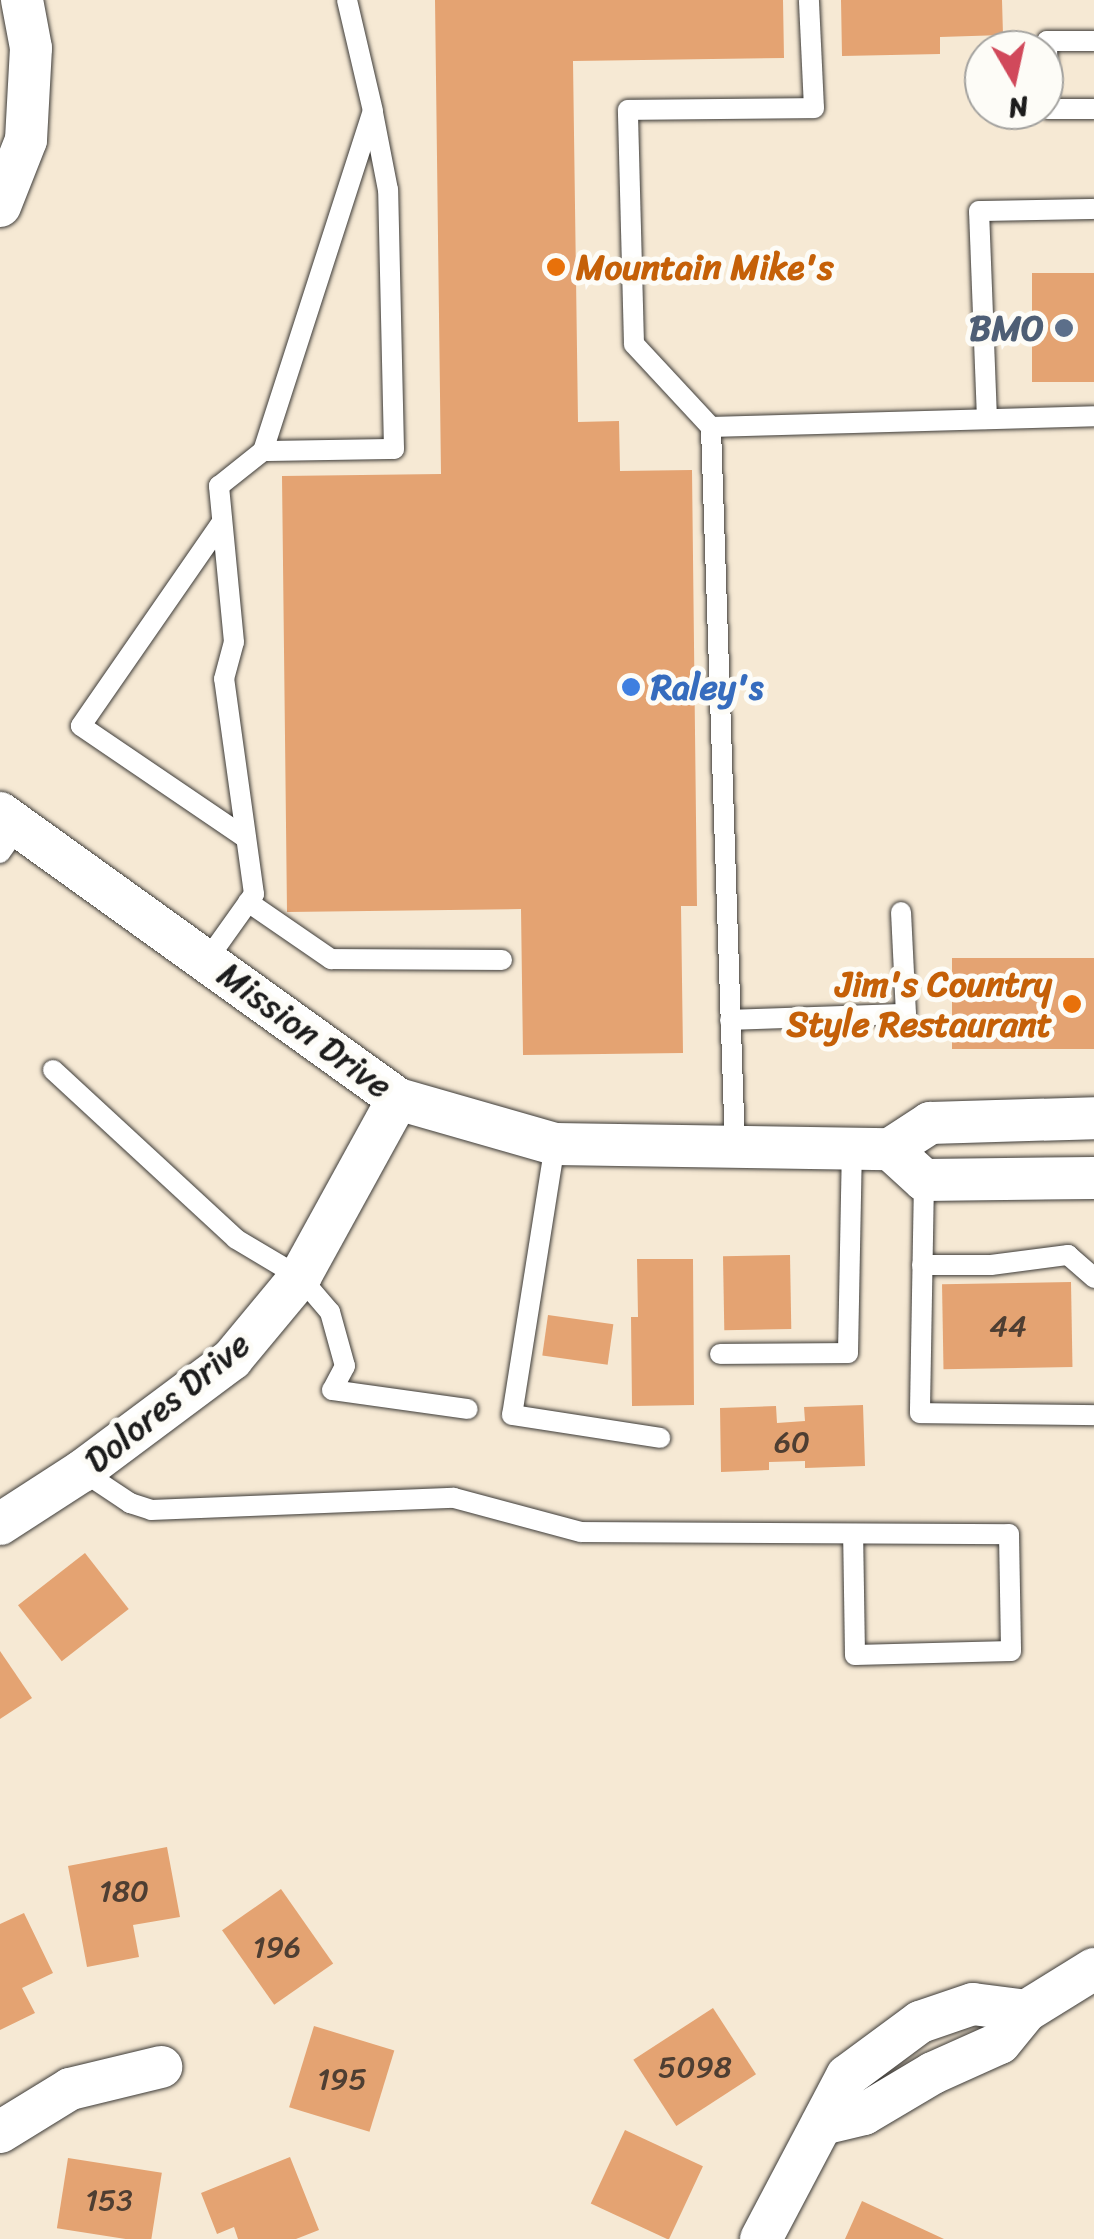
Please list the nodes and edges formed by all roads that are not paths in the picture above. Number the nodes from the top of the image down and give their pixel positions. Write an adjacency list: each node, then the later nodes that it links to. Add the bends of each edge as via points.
1 (22, 0): 7 (street, via 31,48 26,140)
2 (347, 0): 6 (lane)
3 (809, 0): 11 (lane, via 814,108 628,110 634,344)
4 (1094, 40): 5 (lane, via 1047,41 1048,109)
5 (1094, 109)
6 (373, 111): 12 (lane); 12 (lane, via 388,190 394,449)
7 (0, 206)
8 (1094, 209): 10 (lane, via 979,210)
9 (1094, 416): 10 (lane)
10 (987, 419): 11 (lane)
11 (711, 427): 20 (lane)
12 (264, 451): 13 (lane, via 219,486)
13 (222, 522): 15 (lane, via 234,642 224,678); 15 (lane, via 80,726)
14 (6, 831): 18 (street, Mission Drive)
15 (246, 838): 16 (lane, via 254,894)
16 (248, 902): 18 (lane); 19 (lane, via 330,960)
17 (900, 912): 20 (lane, via 906,1014)
18 (207, 960): 22 (street, Mission Drive)
19 (502, 960)
20 (730, 1020): 25 (lane)
21 (53, 1070): 30 (lane, via 236,1238)
22 (398, 1099): 24 (street, Mission Drive); 30 (street, Dolores Drive)
23 (1094, 1118): 26 (street, via 930,1123)
24 (555, 1144): 25 (street, Mission Drive); 35 (lane, via 512,1415)
25 (734, 1148): 26 (street, Mission Drive)
26 (871, 1149): 28 (street); 32 (lane, via 848,1353)
27 (1094, 1178): 28 (street)
28 (924, 1180): 29 (lane)
29 (922, 1264): 31 (lane, via 991,1265 1068,1255); 34 (lane, via 920,1414)
30 (300, 1277): 33 (lane, via 330,1312 344,1366 332,1390); 36 (street, Dolores Drive, via 232,1358)
31 (1094, 1278)
32 (720, 1354)
33 (468, 1409)
34 (1094, 1415)
35 (660, 1438)
36 (82, 1471): 37 (street, Dolores Drive); 38 (lane, via 152,1510 454,1498 581,1532)
37 (0, 1524)
38 (853, 1534): 38 (lane, via 855,1655 1011,1651 1009,1534)
39 (1094, 1969): 42 (street, via 1026,2011 1000,2043 933,2072 864,2114 822,2124)
40 (161, 2067): 41 (street, via 70,2089)
41 (0, 2132)
42 (760, 2239)

